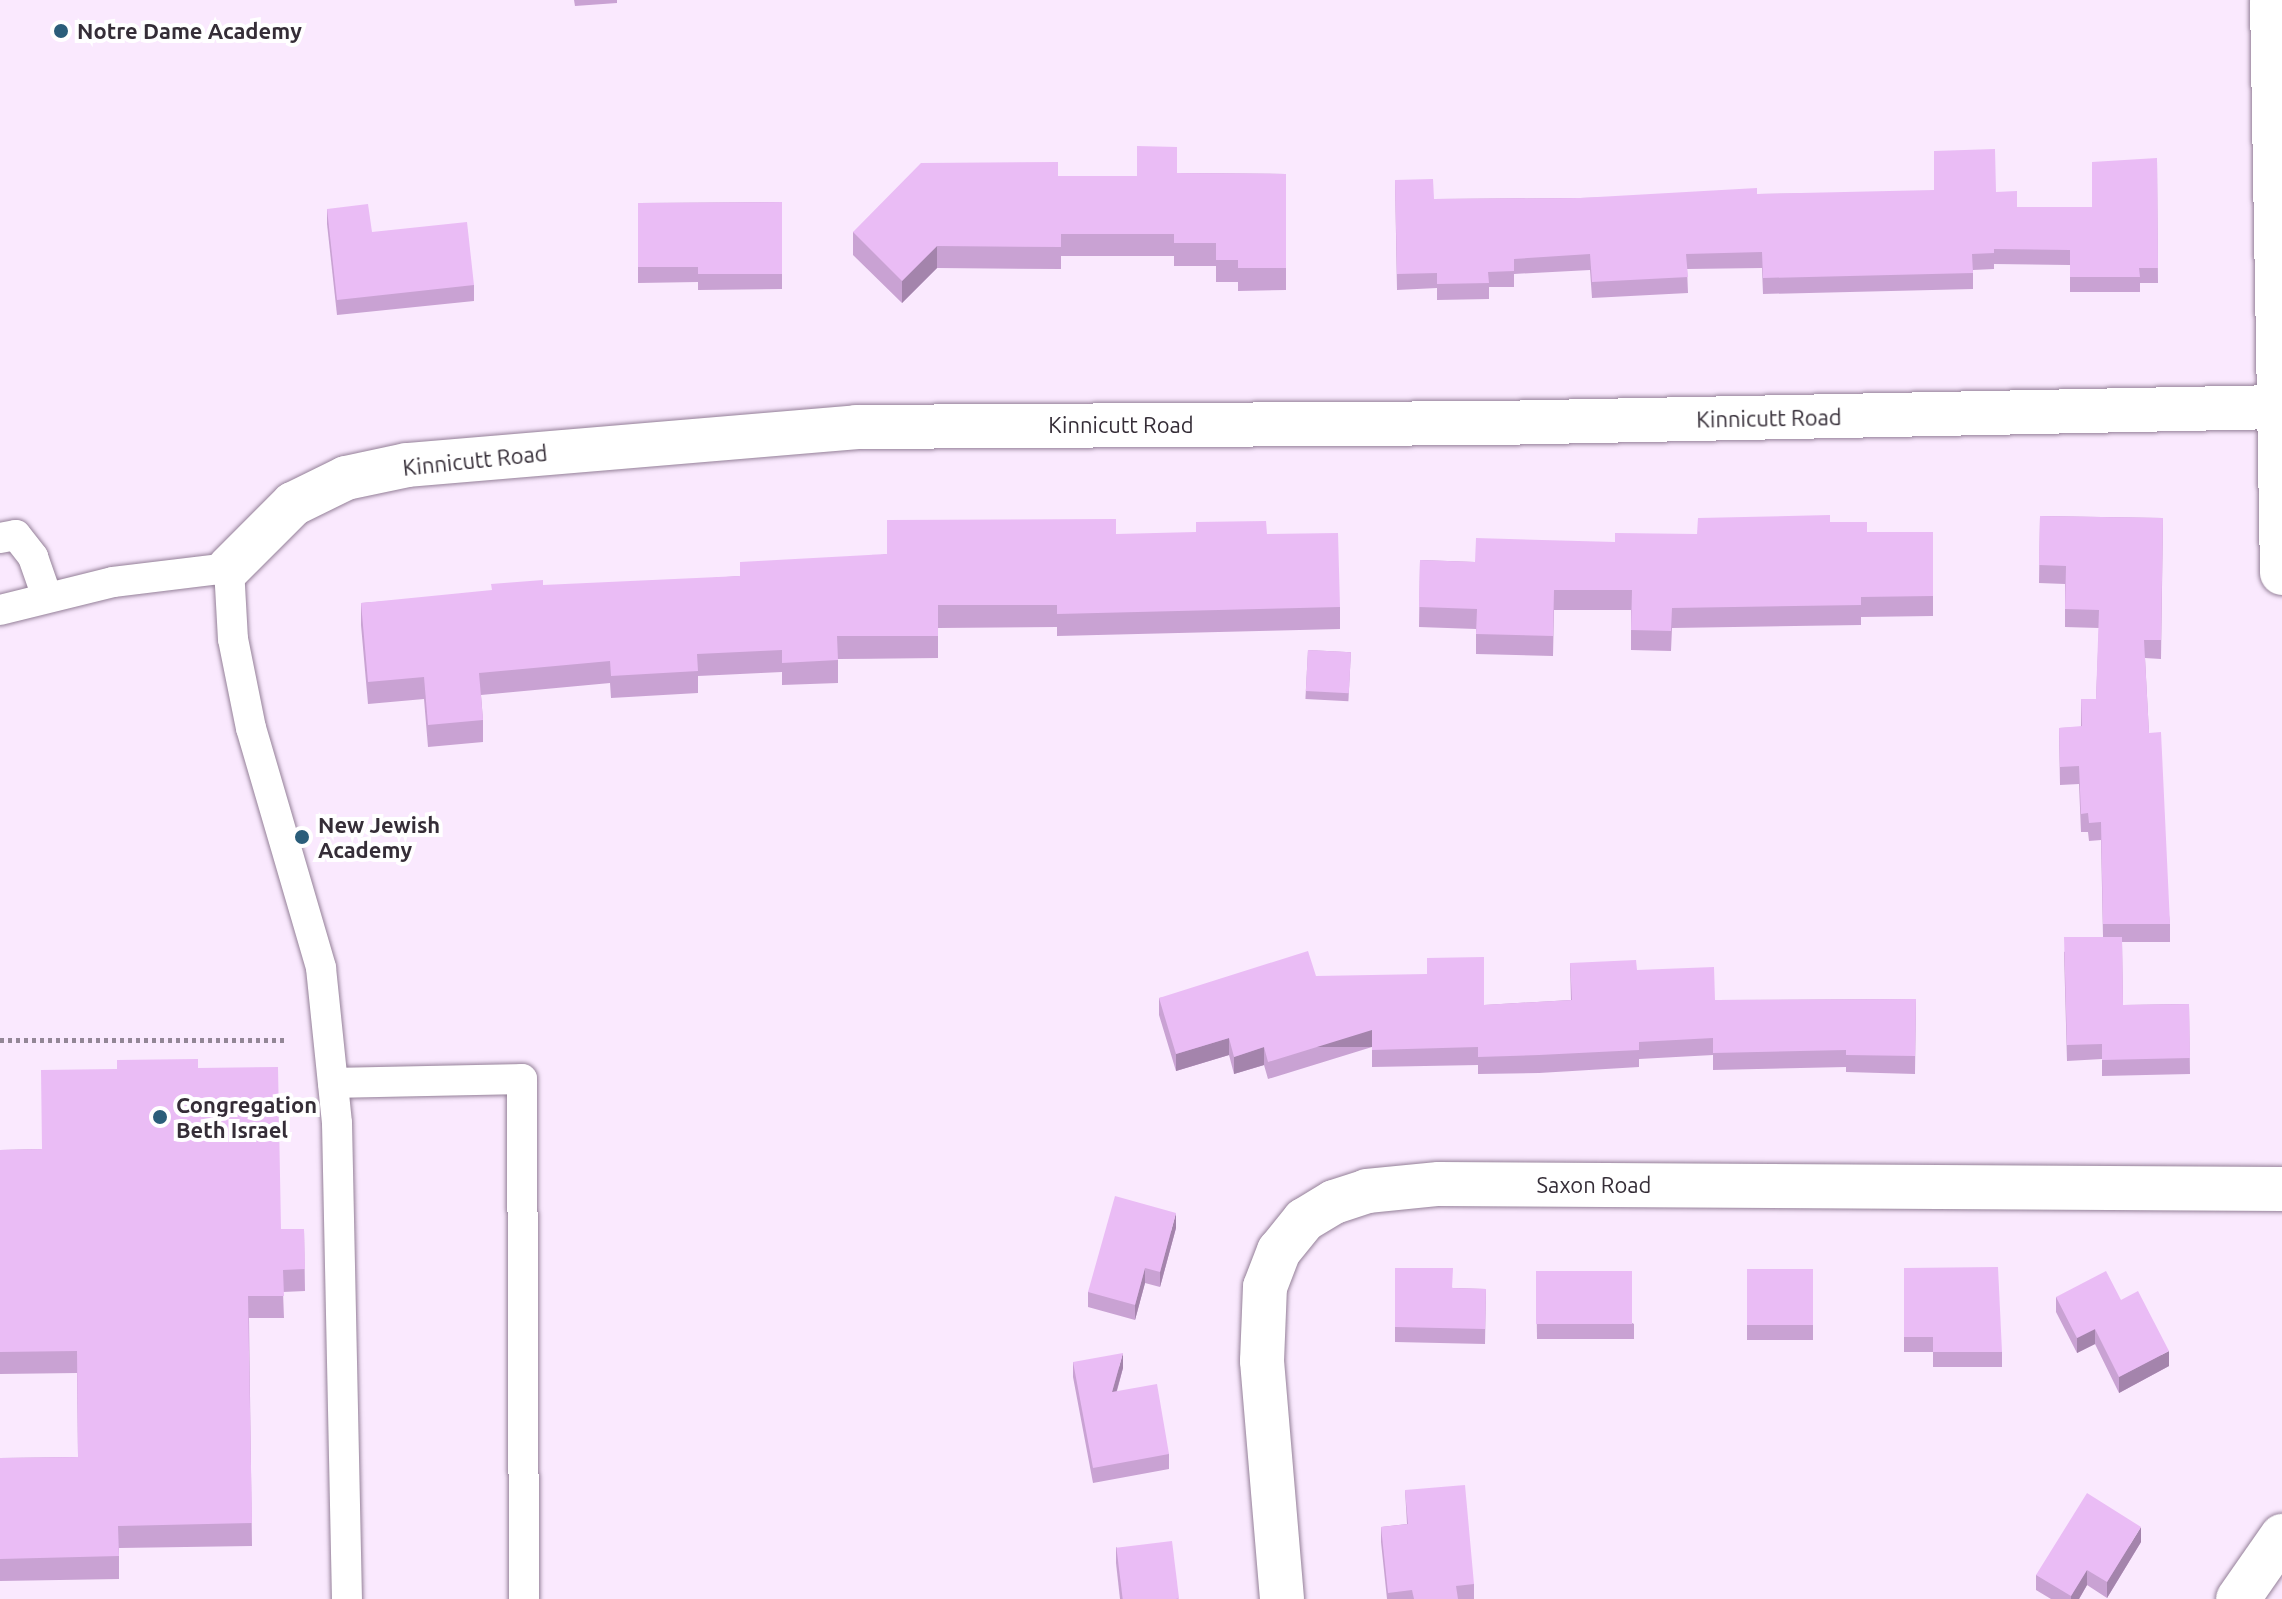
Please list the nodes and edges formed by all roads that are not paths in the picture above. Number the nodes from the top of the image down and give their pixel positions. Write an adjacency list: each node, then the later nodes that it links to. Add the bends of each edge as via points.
1 (2272, 0): 2 (street)
2 (2281, 407): 4 (street, Kinnicutt Road, via 1496,423 840,428 407,465 346,478 293,504); 5 (street)
3 (0, 538): 6 (lane, via 16,535 33,557)
4 (229, 568): 6 (lane); 8 (lane, via 233,639 251,728 321,968)
5 (2282, 573)
6 (47, 597): 7 (lane)
7 (0, 610)
8 (333, 1083): 11 (lane); 12 (lane, via 522,1079)
9 (2282, 1189): 13 (street, Saxon Road, via 1439,1184 1367,1191 1334,1202 1304,1220 1287,1241 1265,1287 1262,1361)
10 (2282, 1536): 14 (street)
11 (347, 1599)
12 (524, 1599)
13 (1282, 1599)
14 (2238, 1599)

